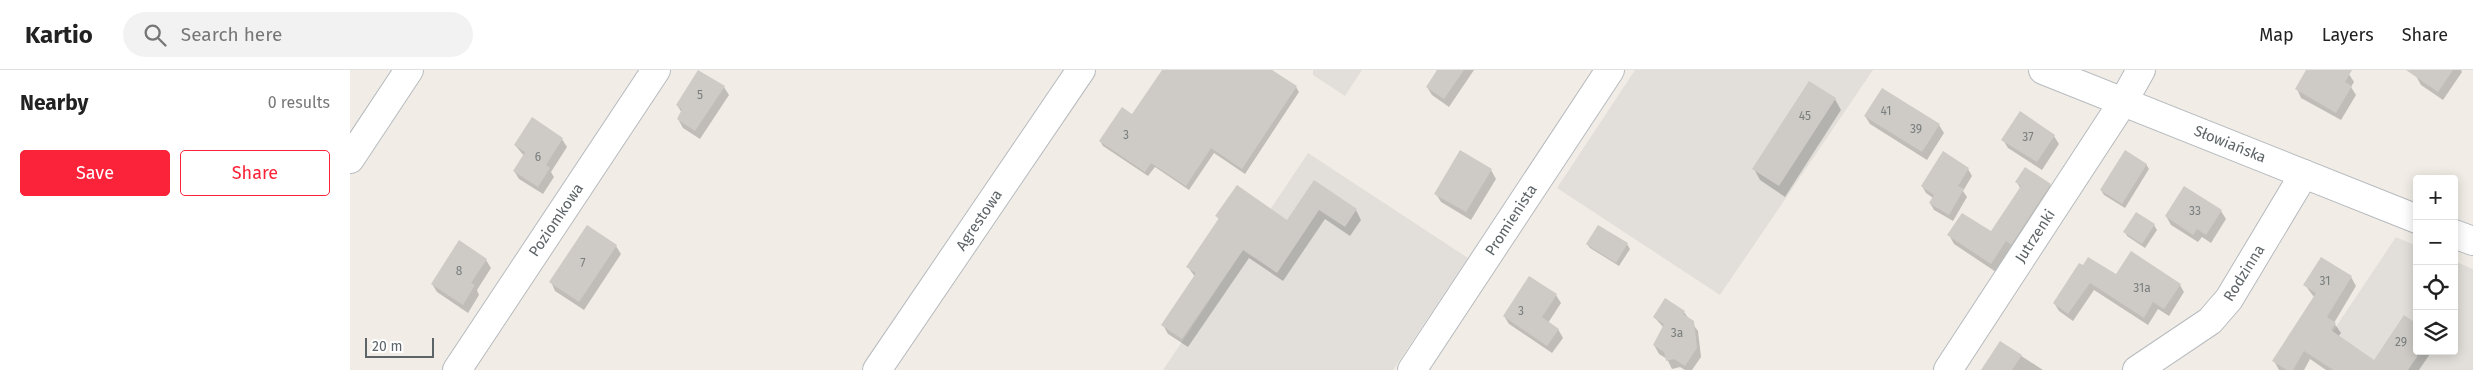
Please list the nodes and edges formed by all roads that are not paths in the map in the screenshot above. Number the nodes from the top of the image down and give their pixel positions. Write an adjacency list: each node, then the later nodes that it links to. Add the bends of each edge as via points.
1 (409, 70): 8 (street)
2 (656, 70): 13 (street, Poziomkowa)
3 (1081, 70): 14 (street, Agrestowa)
4 (1610, 70): 15 (street, Promienista)
5 (2043, 70): 7 (street, Słowiańska)
6 (2140, 70): 7 (street, Jutrzenki)
7 (2123, 102): 9 (street, Słowiańska); 16 (street, Jutrzenki)
8 (350, 159)
9 (2304, 174): 10 (street, Słowiańska); 17 (street, Rodzinna, via 2229,299 2210,320)
10 (2413, 217)
11 (2458, 235): 12 (street)
12 (2473, 241)
13 (456, 370)
14 (877, 370)
15 (1412, 370)
16 (1948, 370)
17 (2136, 370)

